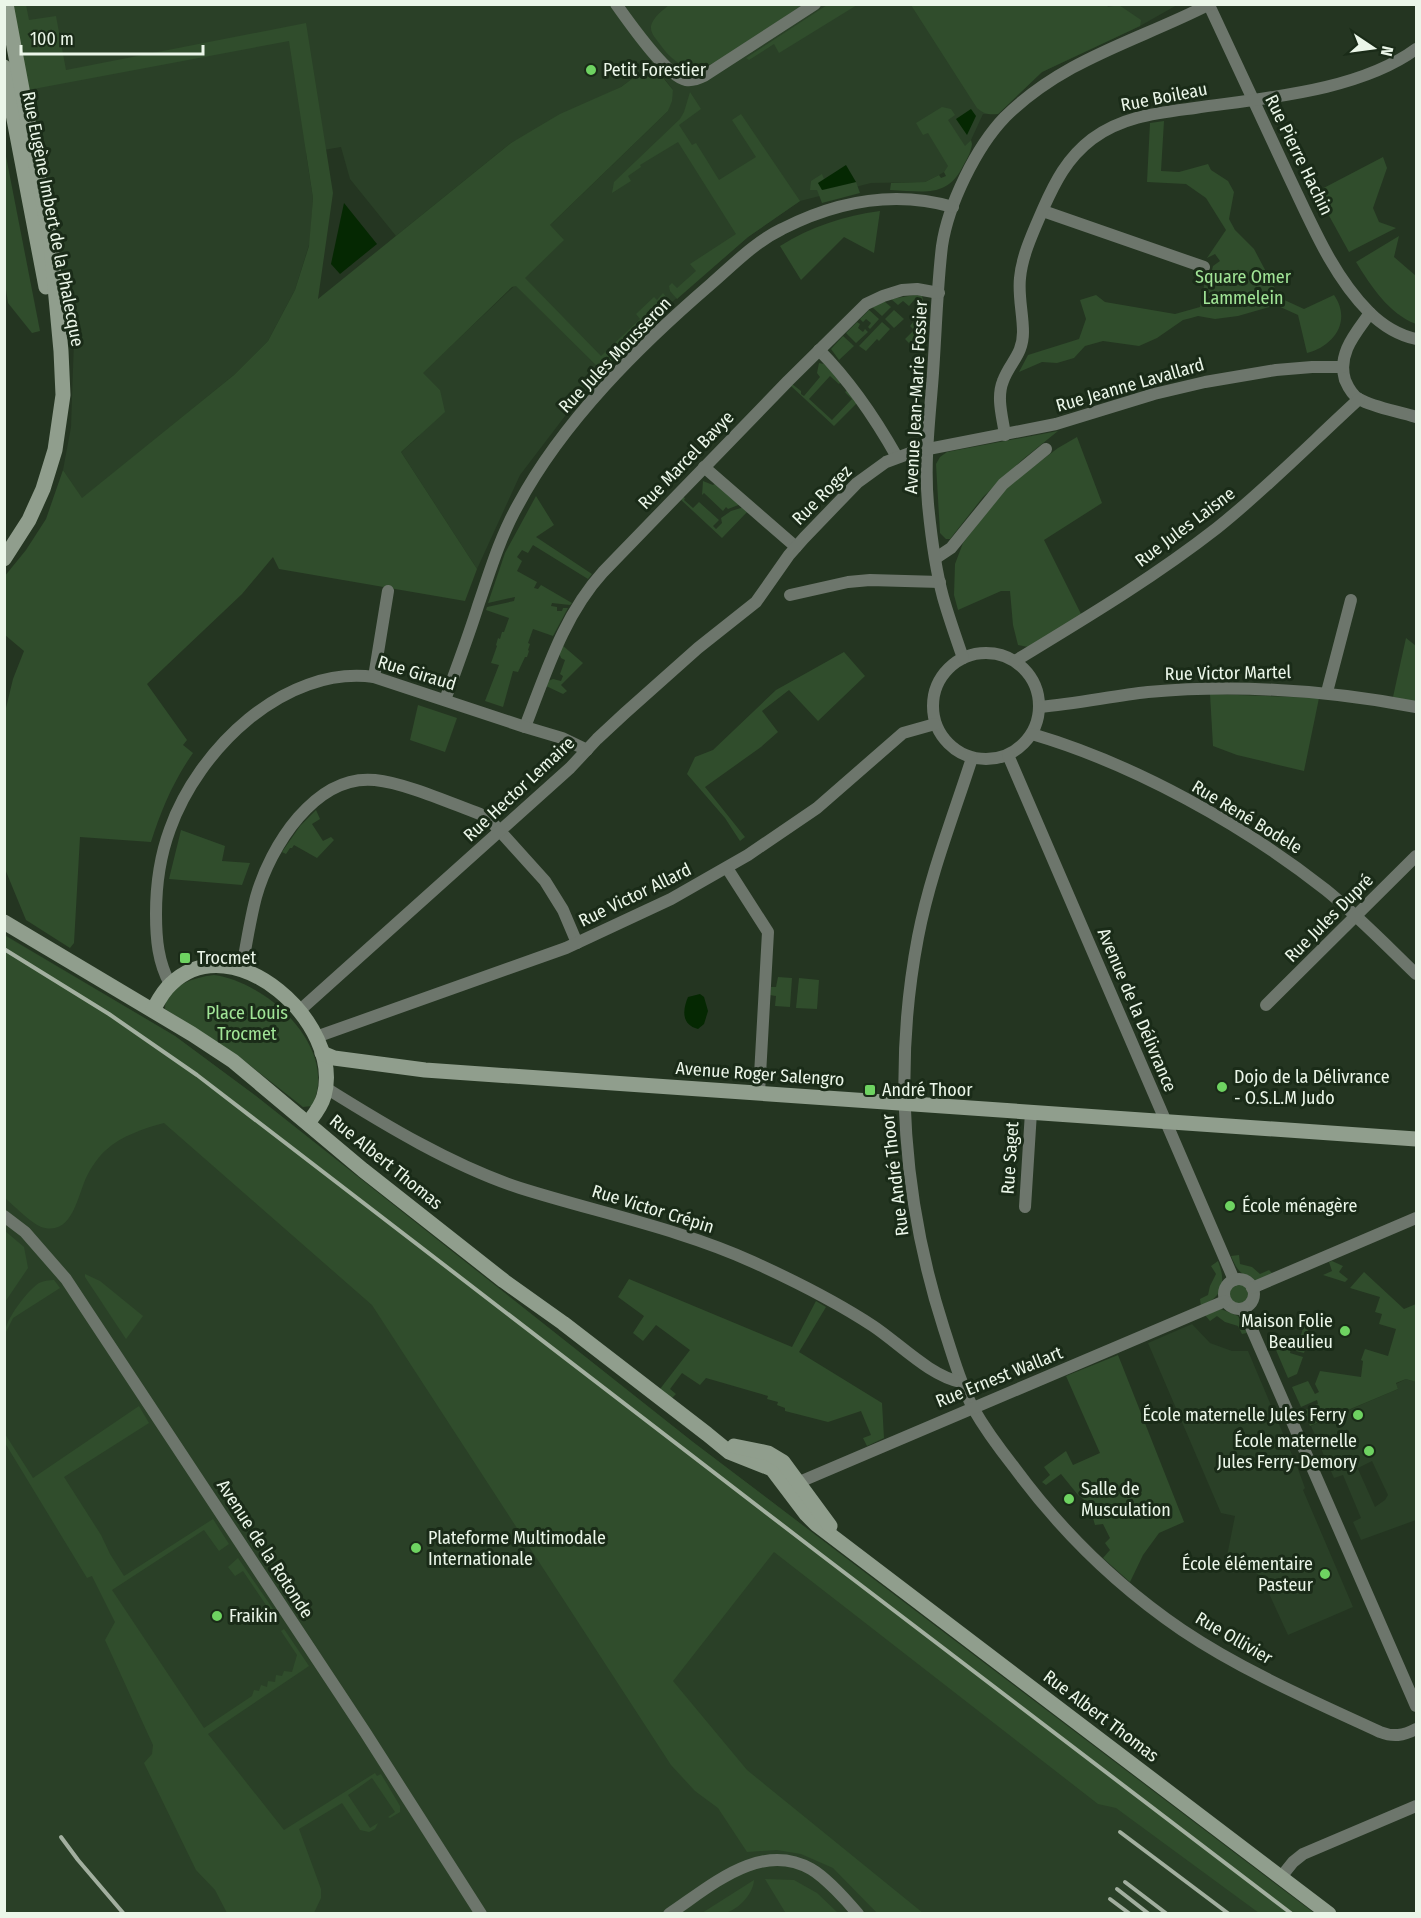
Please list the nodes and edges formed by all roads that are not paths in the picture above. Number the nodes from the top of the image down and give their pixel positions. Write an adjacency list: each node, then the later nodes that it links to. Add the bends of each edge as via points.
1 (6, 4): 16 (street, Rue Eugène Imbert de la Phalecque, via 51,244)
2 (616, 4): 3 (street, via 666,68 690,80 704,76)
3 (815, 4)
4 (1210, 5): 7 (street, Rue Pierre Hachin); 8 (street, Avenue Jean-Marie Fossier, via 1082,61 1028,98 985,142)
5 (1416, 49): 7 (street, Rue Boileau, via 1387,68 1355,80)
6 (4, 67): 16 (street, Rue Eugène Imbert de la Phalecque)
7 (1252, 99): 9 (street, Rue Boileau, via 1143,115 1109,128 1066,164); 12 (street, Rue Pierre Hachin, via 1321,242 1347,285)
8 (953, 207): 11 (street, Avenue Jean-Marie Fossier, via 942,246); 36 (street, Rue Jules Mousseron, via 917,199 886,199 849,204 803,219 758,243 660,330 572,426 523,494 496,551)
9 (1043, 211): 10 (street); 19 (street, Rue Boileau, via 1020,276 1022,341 1002,383 1000,399)
10 (1204, 267)
11 (939, 293): 14 (street, Rue Marcel Bavye, via 902,290 872,301); 20 (street, Avenue Jean-Marie Fossier)
12 (1370, 313): 13 (street, Rue Pierre Hachin, via 1393,331); 15 (street, via 1348,346)
13 (1416, 339)
14 (819, 350): 22 (street, via 859,395); 23 (street, Rue Marcel Bavye)
15 (1343, 367): 17 (street, via 1347,384); 19 (street, Rue Jeanne Lavallard, via 1276,370 1205,382)
16 (63, 378): 25 (street, Rue Eugène Imbert de la Phalecque, via 62,412 50,468 37,505)
17 (1359, 399): 18 (street); 33 (street, Rue Jules Laisne, via 1269,484 1198,542 1113,602)
18 (1416, 417)
19 (1005, 435): 20 (street, Rue Jeanne Lavallard)
20 (927, 448): 22 (street, Rue Rogez); 26 (street, Avenue Jean-Marie Fossier, via 928,502)
21 (1046, 449): 26 (street, via 1003,484 951,548)
22 (897, 457): 24 (street, Rue Rogez, via 857,483)
23 (704, 467): 24 (street); 40 (street, Rue Marcel Bavye, via 585,594 563,631)
24 (796, 547): 29 (street, Rue Rogez)
25 (6, 556)
26 (936, 558): 27 (street, Avenue Jean-Marie Fossier)
27 (940, 582): 30 (street, via 870,580); 32 (street, Avenue Jean-Marie Fossier)
28 (388, 591): 34 (street)
29 (763, 594): 42 (street, Rue Hector Lemaire)
30 (790, 595)
31 (1351, 600): 35 (street)
32 (963, 658): 33 (street, via 984,652); 39 (street, via 940,678 932,709)
33 (1015, 661): 37 (street, via 1031,678)
34 (374, 677): 36 (street, Rue Giraud); 53 (street, Rue Giraud, via 330,677 281,697 235,730 193,781 170,828 158,884 159,958)
35 (1327, 692): 37 (street, Rue Victor Martel, via 1186,690); 38 (street, Rue Victor Martel)
36 (445, 700): 40 (street, Rue Giraud)
37 (1039, 707): 41 (street)
38 (1416, 707)
39 (935, 724): 44 (street, via 950,747); 47 (street, Rue Victor Allard, via 903,733 817,808)
40 (525, 727): 42 (street, Rue Giraud, via 568,740)
41 (1032, 734): 43 (street); 48 (street, Rue René Bodele, via 1121,767 1211,814 1291,864)
42 (586, 750): 45 (street, Rue Hector Lemaire)
43 (1008, 755): 44 (street); 64 (street, Avenue de la Délivrance)
44 (972, 758): 62 (street, Rue André Thoor, via 938,859 919,934 910,998)
45 (500, 832): 50 (street, via 552,892); 51 (street, via 480,814 393,783 359,780 332,789 297,819 272,858 256,896); 56 (street, Rue Hector Lemaire)
46 (1416, 856): 48 (street, Rue Jules Dupré)
47 (727, 868): 50 (street, Rue Victor Allard); 61 (street, via 768,932)
48 (1356, 917): 52 (street, Rue René Bodele); 54 (street, Rue Jules Dupré)
49 (4, 921): 55 (street, Rue Albert Thomas)
50 (577, 943): 57 (street, Rue Victor Allard)
51 (242, 969): 53 (street, via 208,966 188,972); 56 (street, via 261,978)
52 (1416, 974)
53 (170, 984): 55 (street)
54 (1266, 1005)
55 (153, 1010): 65 (street, Rue Albert Thomas, via 233,1061)
56 (299, 1011): 57 (street)
57 (316, 1037): 58 (street)
58 (322, 1053): 59 (street, Avenue Roger Salengro); 60 (street)
59 (424, 1070): 60 (street, Avenue Roger Salengro, via 334,1069); 61 (street, Avenue Roger Salengro)
60 (326, 1081): 65 (street, via 318,1110); 74 (street, Rue Victor Crépin, via 433,1149 501,1181 716,1247 807,1287 884,1334 938,1374)
61 (759, 1093): 62 (street, Avenue Roger Salengro)
62 (904, 1103): 63 (street, Avenue Roger Salengro); 74 (street, Rue André Thoor, via 916,1221)
63 (1031, 1112): 64 (street, Avenue Roger Salengro); 67 (street, Rue Saget)
64 (1165, 1122): 66 (street, Avenue Roger Salengro); 70 (street, Avenue de la Délivrance)
65 (308, 1123): 76 (street, Rue Albert Thomas, via 504,1281 729,1452 772,1469)
66 (1416, 1139)
67 (1025, 1207)
68 (4, 1216): 81 (street, Avenue de la Rotonde, via 25,1232 66,1279)
69 (1416, 1218): 71 (street)
70 (1234, 1280): 71 (street, via 1242,1280); 72 (street, via 1224,1291)
71 (1252, 1288): 73 (street, via 1253,1298)
72 (1225, 1301): 73 (street, via 1231,1307); 75 (street, Rue Ernest Wallart)
73 (1243, 1309): 77 (street)
74 (961, 1382): 75 (street, Rue André Thoor)
75 (973, 1408): 76 (street, Rue Ernest Wallart); 78 (street, Rue Ollivier, via 1029,1488 1078,1544 1169,1621 1228,1658 1380,1732 1400,1736)
76 (792, 1485): 80 (street, Rue Albert Thomas, via 811,1520)
77 (1416, 1706)
78 (1416, 1729)
79 (1416, 1806): 80 (street, via 1303,1854)
80 (1281, 1877): 84 (street, Rue Albert Thomas)
81 (481, 1914)
82 (669, 1914): 83 (street, via 738,1869 765,1860 794,1863 812,1870)
83 (858, 1914)
84 (1329, 1914)

